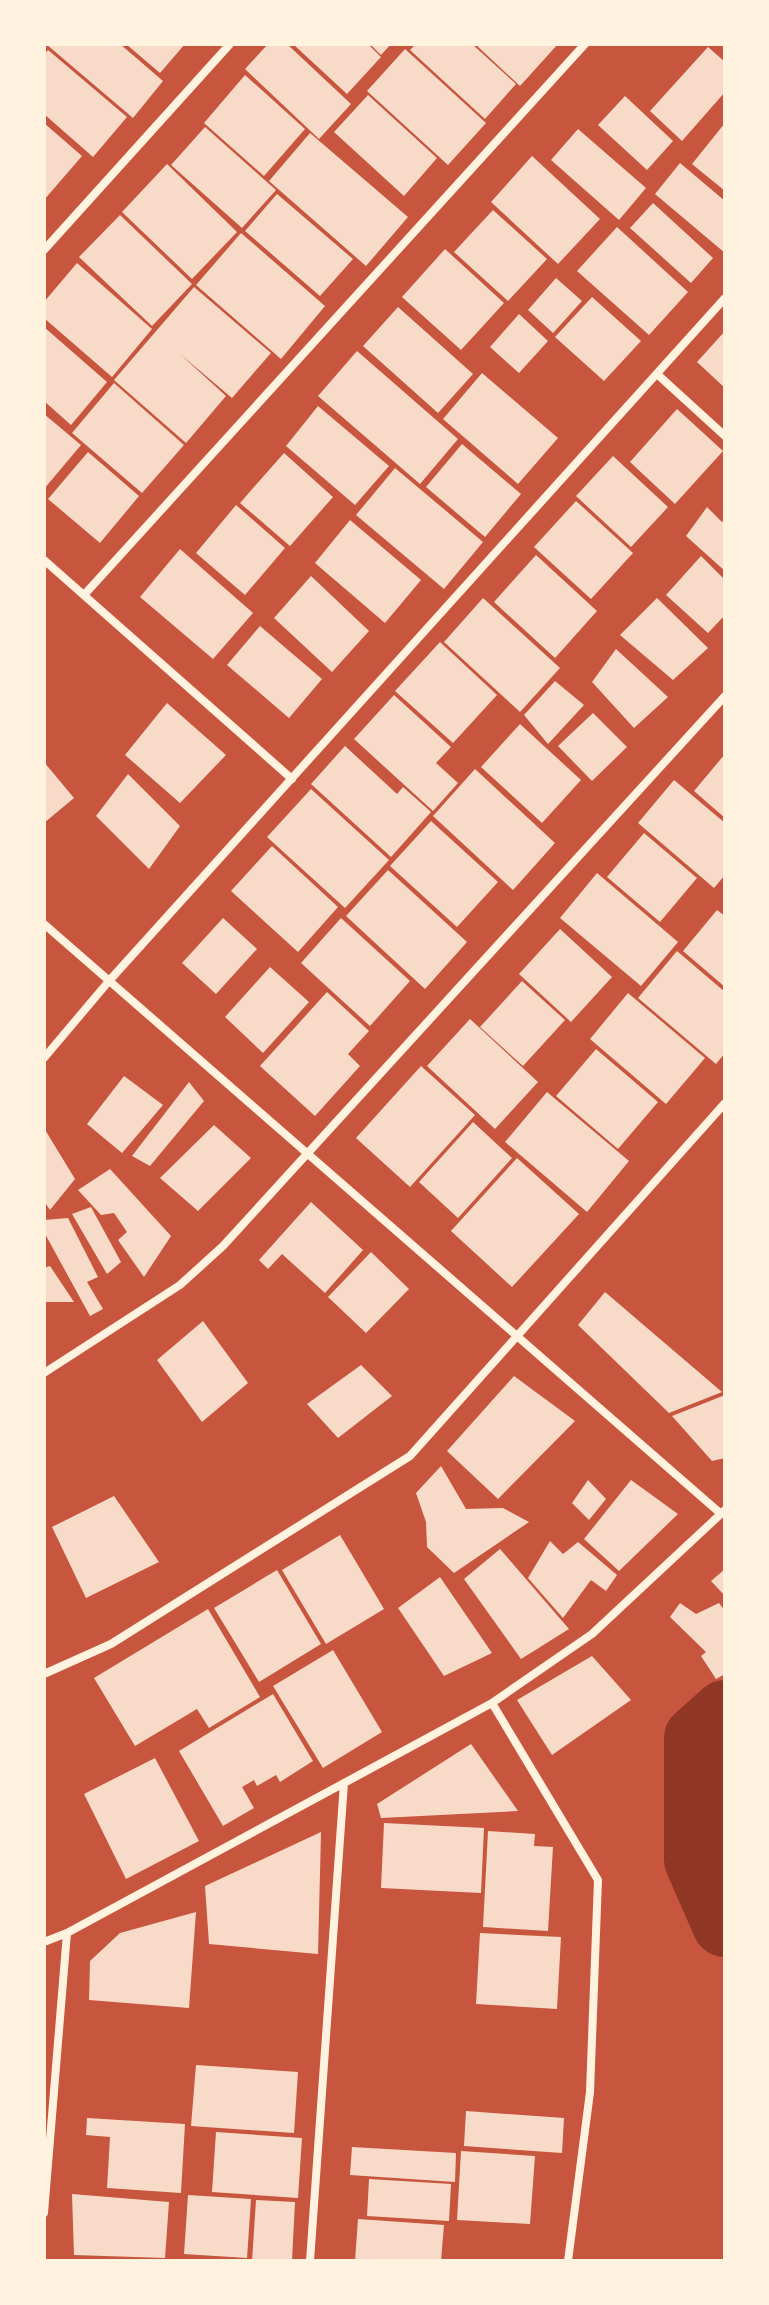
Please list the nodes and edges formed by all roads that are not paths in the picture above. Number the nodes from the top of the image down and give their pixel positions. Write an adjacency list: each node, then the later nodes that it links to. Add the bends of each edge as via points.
1 (230, 44): 3 (street)
2 (585, 44): 8 (street)
3 (44, 249)
4 (725, 298): 5 (street)
5 (657, 374): 6 (street); 10 (street)
6 (725, 436)
7 (44, 560): 8 (street)
8 (84, 595): 10 (street)
9 (725, 696): 15 (street)
10 (292, 779): 12 (street)
11 (44, 924): 12 (street)
12 (109, 981): 13 (street); 15 (street)
13 (44, 1058)
14 (725, 1103): 16 (street)
15 (309, 1155): 16 (street); 17 (street, via 180,1285)
16 (518, 1338): 18 (street); 19 (street, via 410,1456 111,1644)
17 (44, 1373)
18 (722, 1511): 20 (street, via 592,1634)
19 (44, 1674)
20 (492, 1703): 21 (street); 26 (street, via 598,1880 590,2092)
21 (344, 1783): 22 (street); 25 (street)
22 (67, 1933): 23 (street); 24 (street)
23 (44, 1942)
24 (44, 2213)
25 (310, 2261)
26 (568, 2261)

